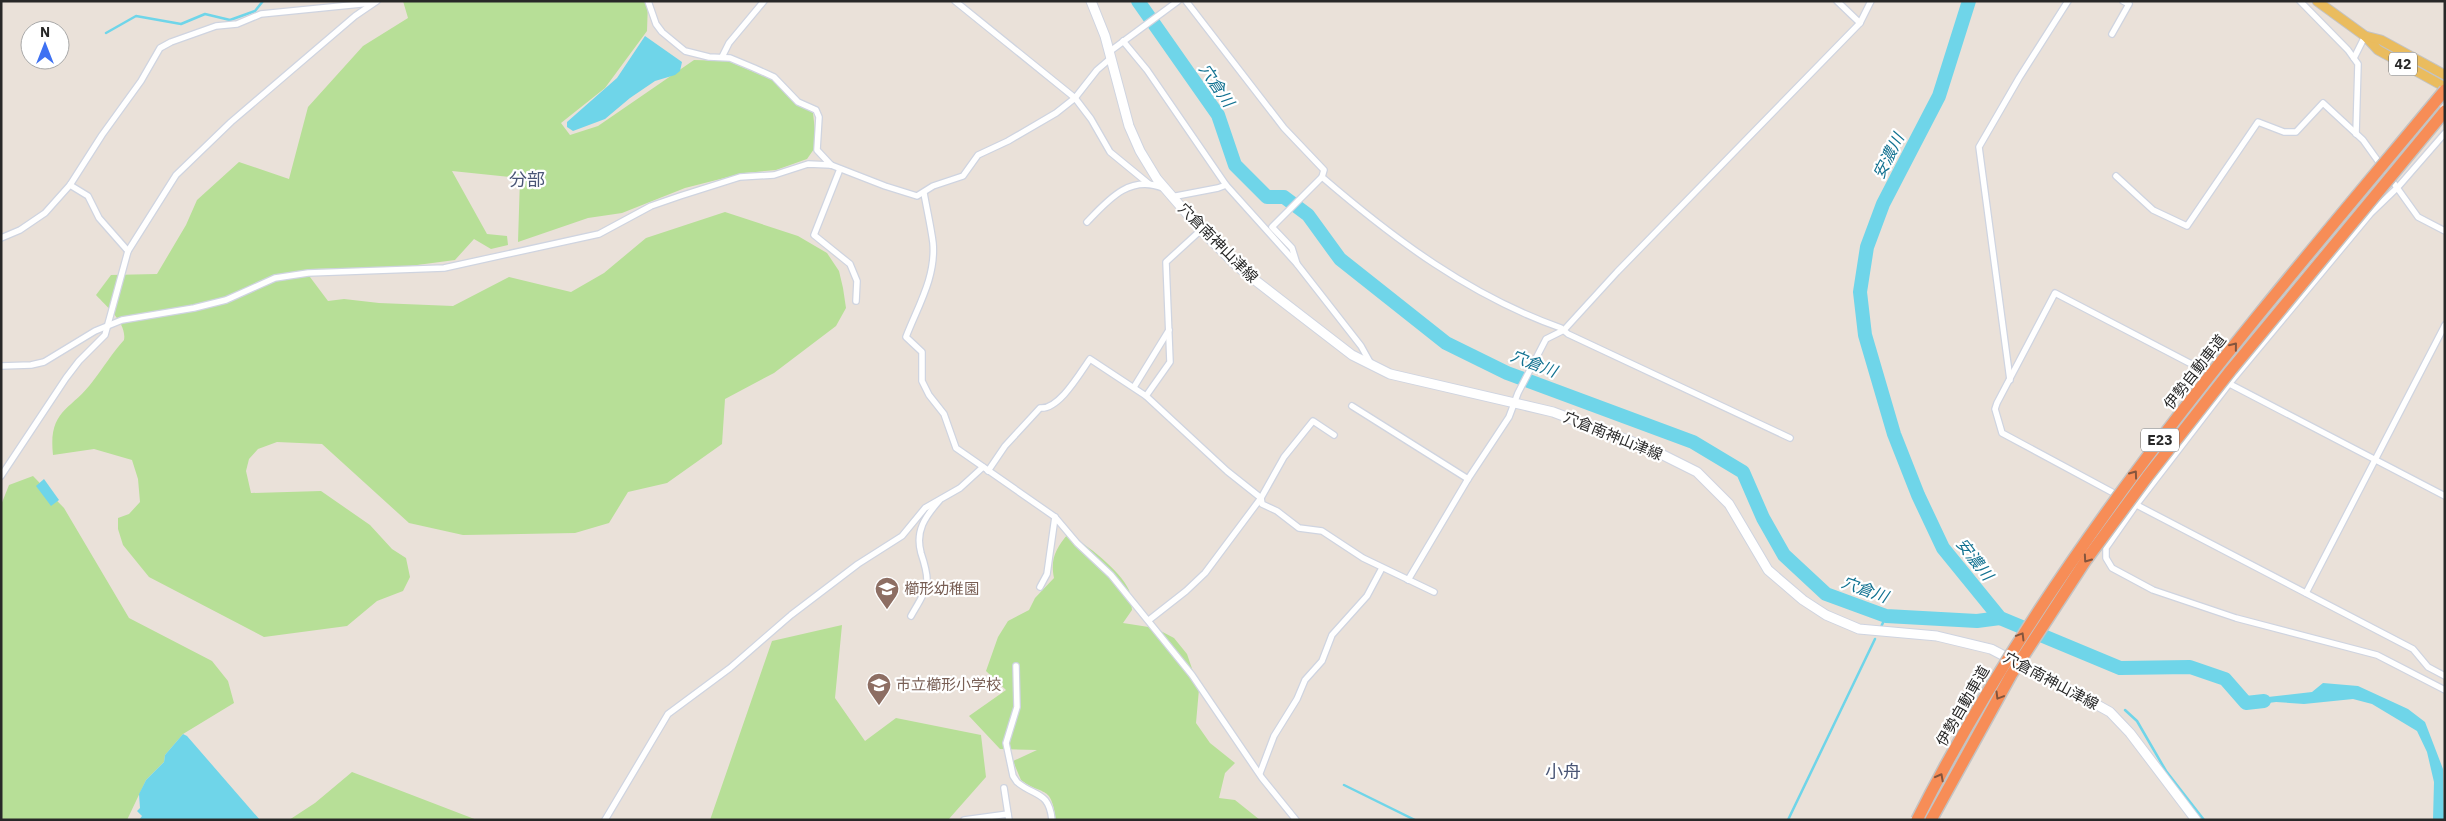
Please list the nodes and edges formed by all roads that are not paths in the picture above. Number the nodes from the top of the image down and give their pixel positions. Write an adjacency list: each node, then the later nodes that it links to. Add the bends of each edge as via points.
1 (648, 1): 19 (street, via 656,24 669,40 698,56)
2 (764, 1): 19 (street, via 729,43)
3 (955, 1): 23 (street)
4 (1091, 1): 18 (main road, 穴倉南神山津線)
5 (1186, 1): 31 (street, via 1284,128 1324,170)
6 (1838, 1): 14 (street)
7 (1871, 1): 14 (street)
8 (2068, 1): 52 (street, via 1979,147)
9 (2123, 1): 15 (street, via 2129,4)
10 (2300, 1): 20 (street)
11 (2317, 1): 16 (main road, 42)
12 (374, 2): 33 (street, via 261,14 237,24 216,26 160,48 142,81); 43 (street, via 201,149 176,175)
13 (1177, 2): 17 (street)
14 (1860, 23): 49 (street)
15 (2112, 34)
16 (2365, 36): 20 (street); 21 (main road, 42, via 2381,40); 22 (main road, 42, via 2378,50)
17 (1126, 38): 18 (street); 34 (street)
18 (1110, 55): 23 (street); 37 (main road, 穴倉南神山津線, via 1134,140)
19 (722, 57): 28 (street, via 774,77 798,102 816,110 819,117 817,150)
20 (2354, 58): 27 (street, via 2358,64)
21 (2445, 75)
22 (2445, 88): 86 (highway, 伊勢自動車道 / E23, one-way to 22, bridge, via 2033,617 2137,469)
23 (1075, 98): 32 (street, via 1110,152); 36 (street, via 1044,121 978,155 963,176 933,186)
24 (2445, 111): 38 (highway, 伊勢自動車道 / E23, bridge)
25 (2445, 120): 38 (highway, bridge)
26 (2445, 133): 35 (street)
27 (2356, 134): 30 (street, via 2323,103 2296,132 2284,132 2258,122 2187,226 2153,210); 35 (street)
28 (831, 165): 29 (street); 46 (street, via 808,164 774,175 740,177 651,206 591,236 444,268 288,275 261,283 226,300 134,316)
29 (840, 169): 36 (street, via 908,194); 45 (street, via 814,235 850,264 857,281)
30 (2116, 176)
31 (1321, 178): 44 (street, via 1272,227 1292,248); 49 (street, via 1400,241 1458,280)
32 (1149, 184): 37 (street); 39 (street, via 1125,188)
33 (70, 185): 42 (street, via 45,213); 43 (street, via 88,196 99,218)
34 (1226, 185): 37 (street); 44 (street)
35 (2398, 187): 41 (street, via 2418,217); 53 (street, via 2371,213)
36 (924, 193): 61 (street, via 933,244 932,268 906,337 922,352 922,380 944,414 956,448)
37 (1168, 193): 40 (main road, 穴倉南神山津線)
38 (2373, 197): 87 (highway, 伊勢自動車道 / E23, one-way to 87, bridge, via 2230,370 2086,560 2011,675)
39 (1087, 222)
40 (1201, 230): 48 (street, via 1166,262); 51 (main road, 穴倉南神山津線, via 1247,276 1352,355)
41 (2445, 231)
42 (1, 238)
43 (128, 251): 46 (street)
44 (1297, 264): 51 (street, via 1361,346)
45 (856, 301)
46 (109, 325): 50 (street, via 44,362); 62 (street, via 101,341 66,378)
47 (2445, 325): 60 (street)
48 (1169, 330): 54 (street); 55 (street, via 1170,362)
49 (1564, 330): 56 (street, via 1544,342); 59 (street)
50 (1, 366)
51 (1372, 366): 56 (main road, 穴倉南神山津線, via 1390,374)
52 (2010, 380): 53 (street, via 2055,293); 67 (street, via 1995,409 2002,434)
53 (2229, 384): 60 (street); 67 (street)
54 (1134, 387): 55 (street); 61 (street, via 1090,359 1060,398 1049,408 1040,408)
55 (1146, 396): 65 (street)
56 (1515, 405): 63 (street); 88 (main road, 穴倉南神山津線, via 1561,415 1696,472 1729,504 1760,559 1778,581 1826,615 1859,629 1937,636 1991,649 2110,712 2130,733)
57 (1352, 406): 63 (street)
58 (1334, 435): 65 (street, via 1312,421 1284,457)
59 (1790, 438)
60 (2375, 460): 64 (street); 73 (street)
61 (986, 469): 66 (street); 68 (street)
62 (1, 476)
63 (1468, 479): 70 (street)
64 (2445, 496)
65 (1260, 498): 69 (street, via 1262,504 1299,528 1322,531); 75 (street, via 1206,573)
66 (941, 500): 74 (street, via 923,521 920,530 919,543 927,580); 82 (street, via 920,513 902,536 858,564 672,711)
67 (2136, 505): 73 (street); 78 (street, via 2106,548 2106,558 2112,568 2130,579 2195,606 2377,655)
68 (1055, 517): 71 (street, via 1046,574); 75 (street)
69 (1382, 568): 70 (street); 79 (street, via 1361,603 1332,635 1322,660 1305,680 1274,736)
70 (1408, 580): 72 (street)
71 (1040, 587)
72 (1434, 592)
73 (2306, 593): 77 (street, via 2414,649 2428,667)
74 (911, 616)
75 (1149, 620): 79 (street, via 1192,675)
76 (1016, 666): 84 (street, via 1016,712 1006,747 1017,782 1045,798)
77 (2445, 676)
78 (2445, 690)
79 (1260, 774): 85 (street)
80 (1004, 788): 81 (street)
81 (1008, 817): 83 (street)
82 (606, 820)
83 (964, 820)
84 (1052, 820)
85 (1296, 820)
86 (1917, 820)
87 (1931, 820)
88 (2196, 820)

